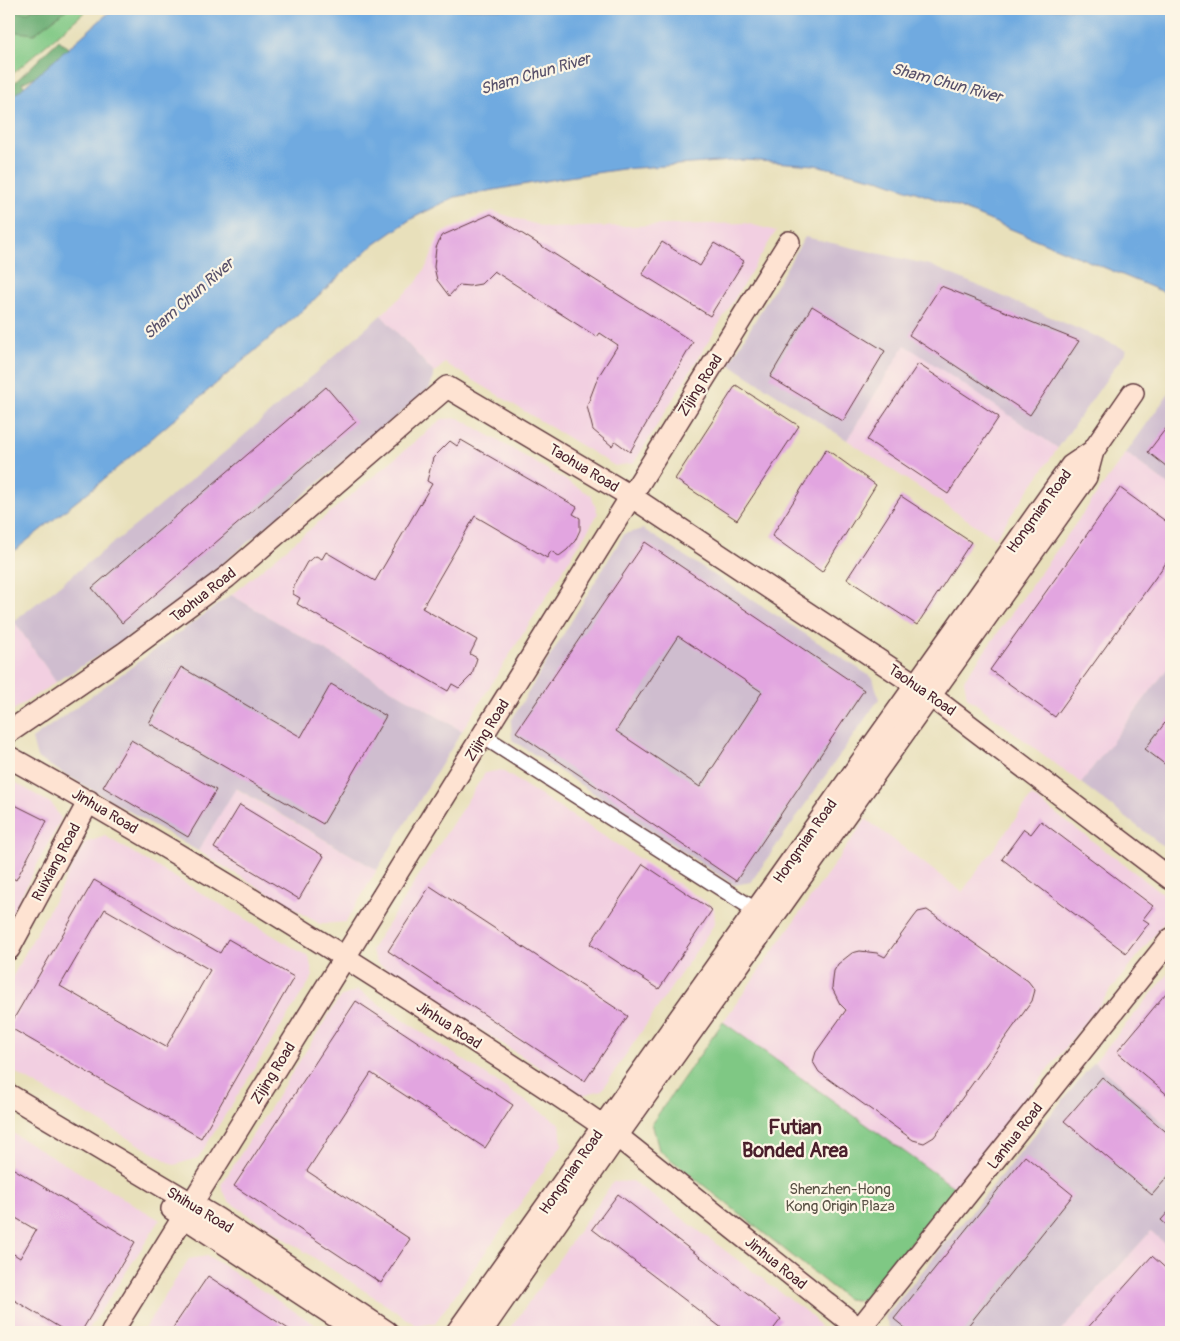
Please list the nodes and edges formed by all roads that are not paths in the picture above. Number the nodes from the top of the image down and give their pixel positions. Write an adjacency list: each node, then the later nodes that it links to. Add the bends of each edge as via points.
1 (789, 242): 3 (main road, Zijing Road)
2 (1133, 393): 4 (main road, Hongmian Road, via 1092,450 1071,466)
3 (632, 496): 4 (main road, Taohua Road); 5 (main road, Taohua Road, via 447,387 227,577 126,652); 6 (main road, Zijing Road)
4 (923, 690): 9 (main road, Taohua Road); 10 (main road, Hongmian Road)
5 (9, 732)
6 (483, 736): 10 (street); 13 (main road, Zijing Road)
7 (9, 756): 8 (main road, Jinhua Road)
8 (89, 801): 12 (main road, Ruixiang Road); 13 (main road, Jinhua Road)
9 (1171, 879)
10 (764, 915): 16 (main road, Hongmian Road)
11 (1171, 939): 18 (main road, Lanhua Road)
12 (9, 949)
13 (346, 957): 16 (main road, Jinhua Road); 17 (main road, Zijing Road)
14 (9, 1096): 17 (main road, Shihua Road)
15 (9, 1112): 17 (main road, Shihua Road)
16 (610, 1131): 18 (main road, Jinhua Road); 22 (main road, Hongmian Road); 23 (main road, Hongmian Road)
17 (188, 1210): 19 (main road, Zijing Road); 20 (main road, Shihua Road); 21 (main road, Shihua Road)
18 (860, 1331)
19 (112, 1332)
20 (360, 1332)
21 (387, 1332)
22 (457, 1332)
23 (481, 1332)

